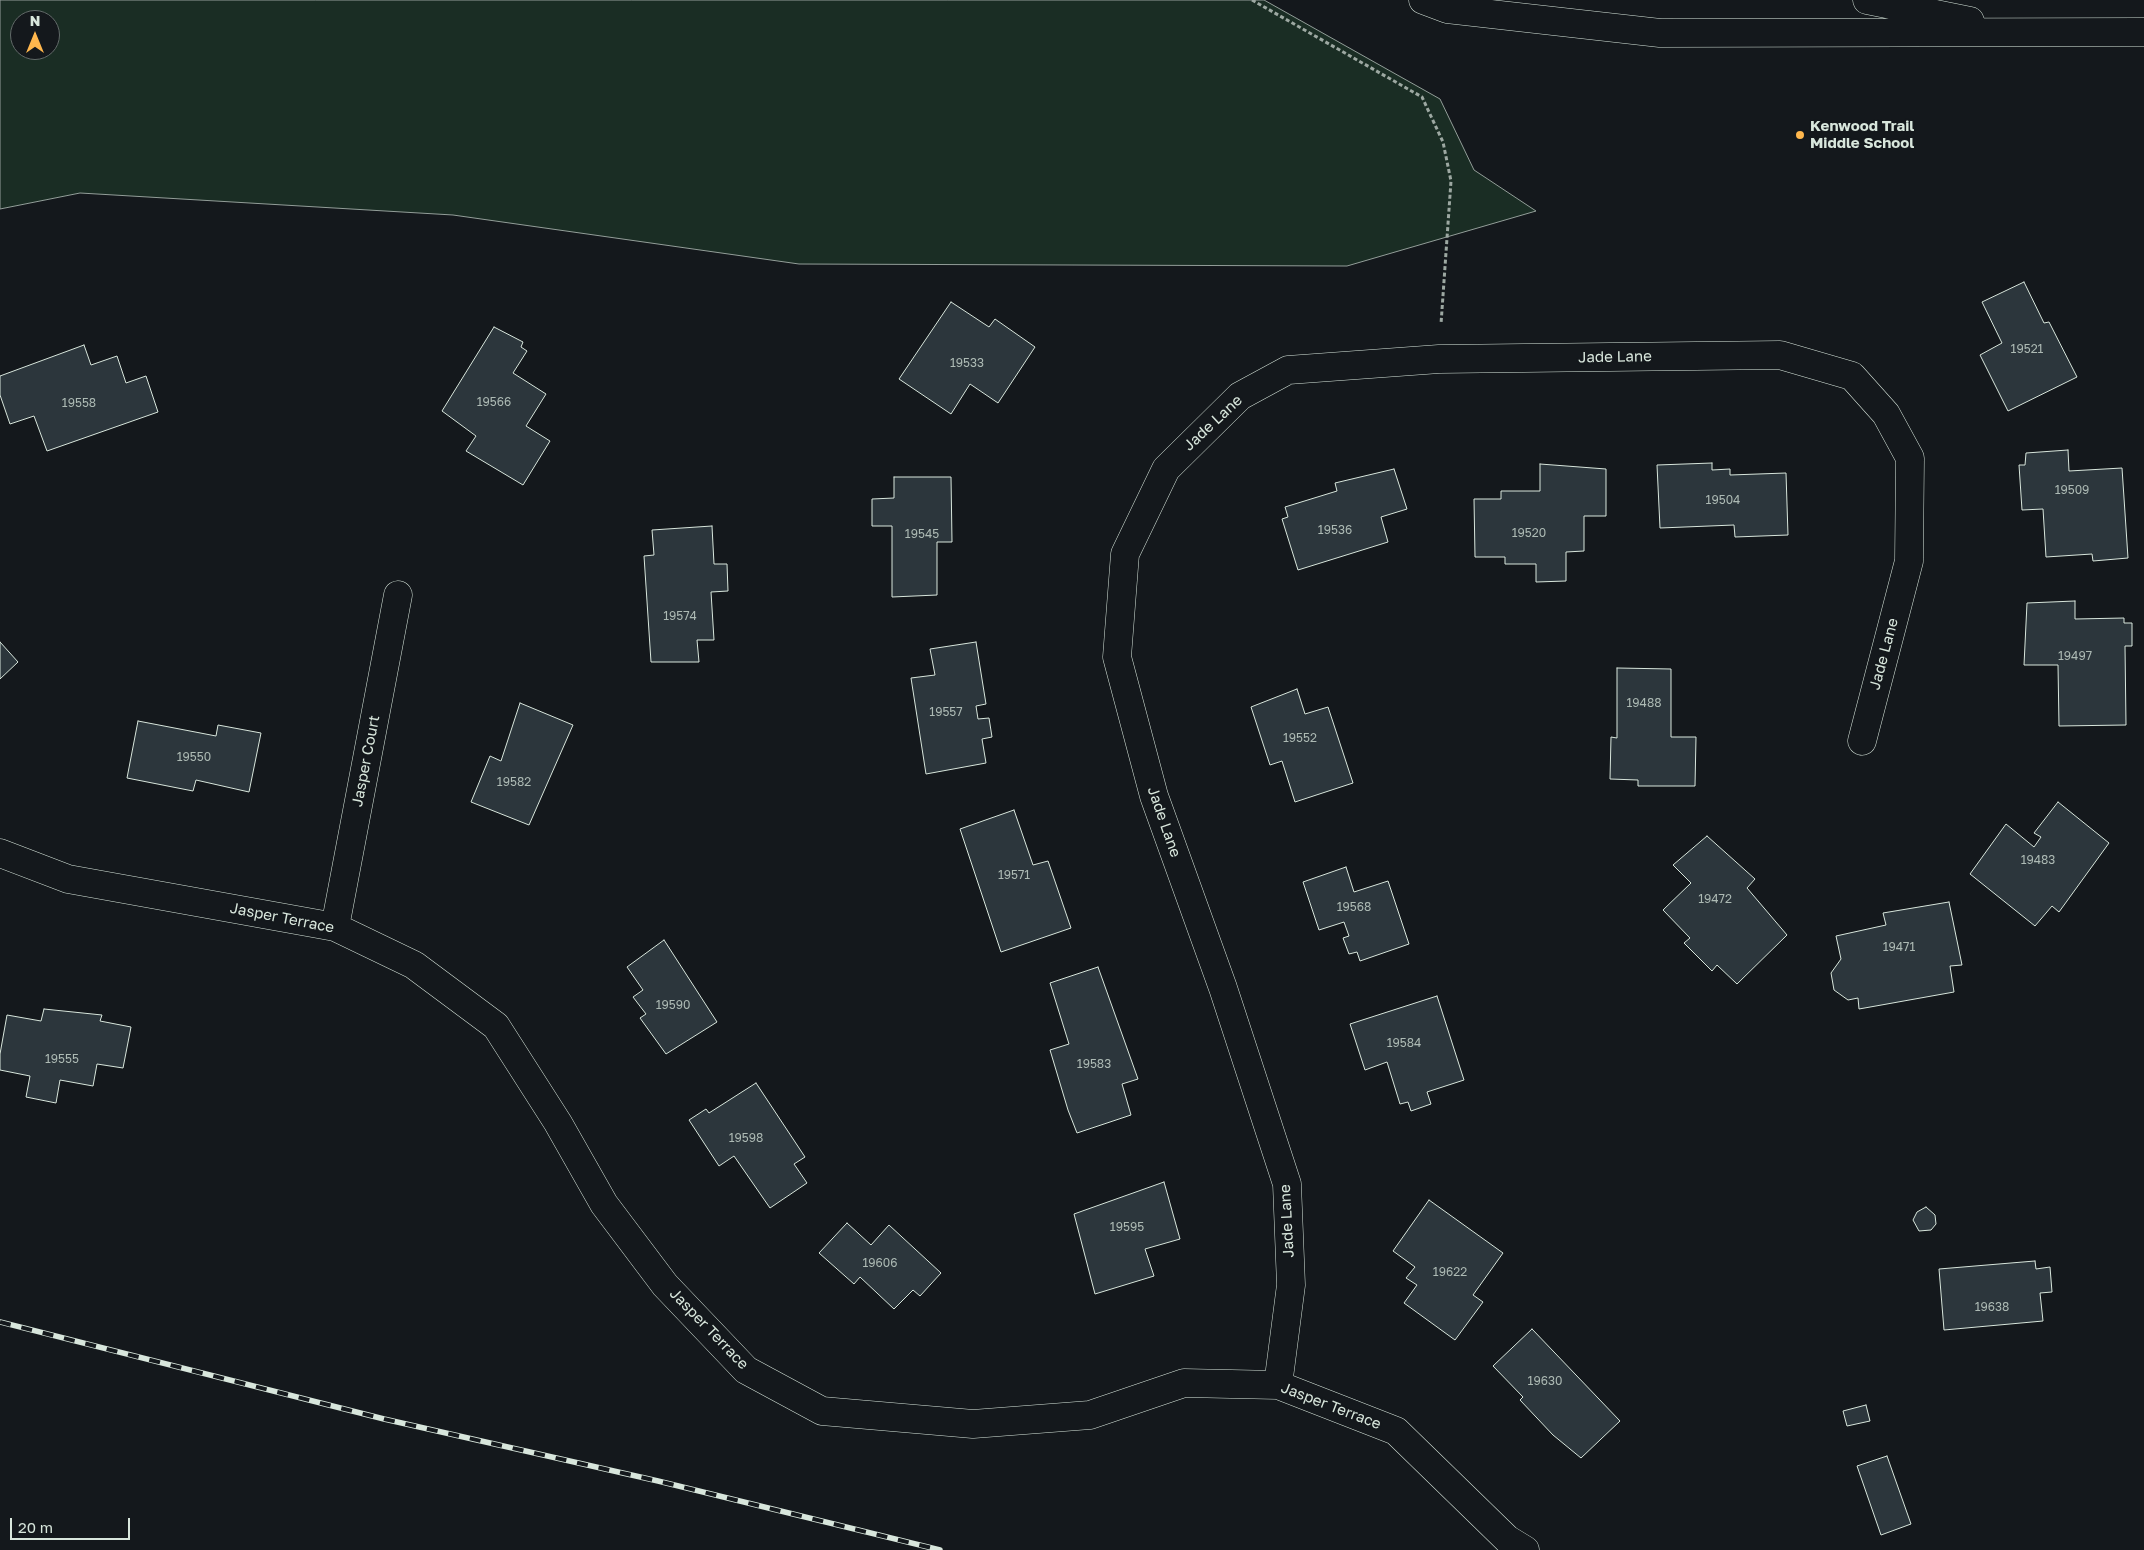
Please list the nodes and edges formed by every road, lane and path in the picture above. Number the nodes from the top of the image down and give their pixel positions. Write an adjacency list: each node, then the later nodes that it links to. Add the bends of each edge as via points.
1 (1252, 0): 6 (path, via 1422,97 1443,142 1451,180)
2 (1423, 0): 5 (street, via 1447,9 1660,33)
3 (1867, 0): 5 (street)
4 (2144, 32): 5 (street)
5 (2030, 33)
6 (1439, 359): 8 (street, Jade Lane, via 1780,355 1852,376 1886,414 1910,458 1909,561); 11 (street, Jade Lane, via 1288,370 1240,396 1166,469 1125,554 1117,657 1154,796 1223,988 1287,1184 1291,1286)
7 (398, 595): 10 (street, Jasper Court)
8 (1862, 741)
9 (0, 853): 10 (street, Jasper Terrace, via 68,879)
10 (335, 927): 11 (street, Jasper Terrace, via 414,964 496,1026 558,1123 604,1204 665,1285 746,1370 822,1411 973,1424 1090,1415 1184,1383)
11 (1278, 1385): 12 (street, Jasper Terrace, via 1396,1431 1506,1540)
12 (1525, 1550)

